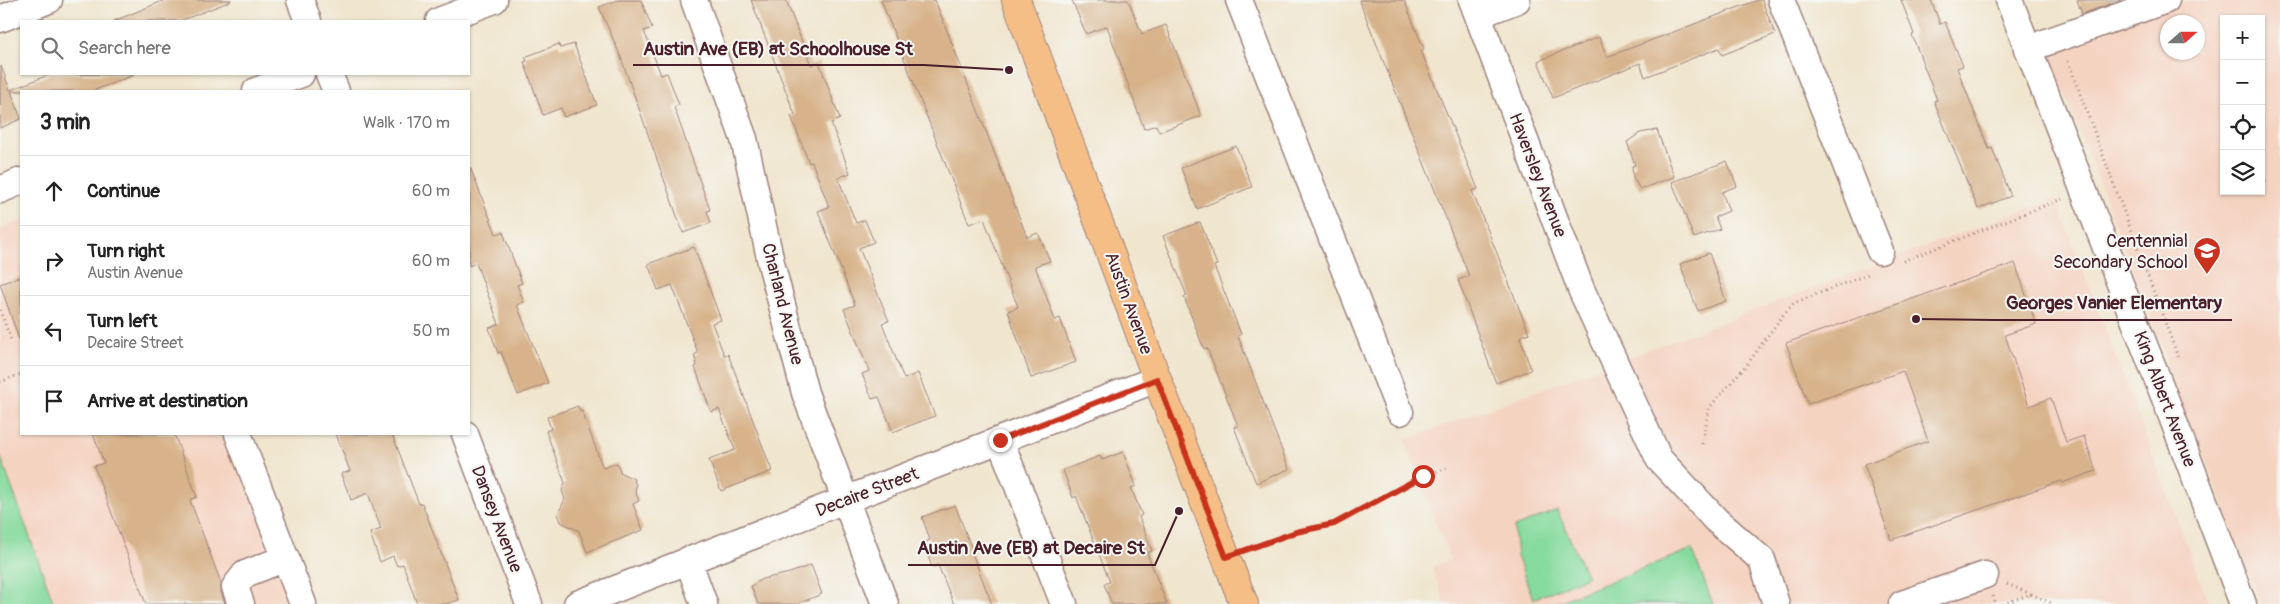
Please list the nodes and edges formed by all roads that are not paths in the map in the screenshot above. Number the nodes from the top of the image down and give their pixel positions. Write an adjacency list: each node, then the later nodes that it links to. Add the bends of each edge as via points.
1 (50, 0): 13 (street)
2 (300, 0): 14 (street)
3 (494, 0): 12 (street)
4 (694, 0): 28 (street, Charland Avenue, via 744,139 772,267 805,393)
5 (1016, 0): 23 (main road, Austin Avenue)
6 (1239, 0): 24 (street)
7 (1517, 0): 11 (street)
8 (1781, 0): 22 (street)
9 (2009, 0): 15 (street, King Albert Avenue)
10 (2166, 0): 15 (street)
11 (1475, 7): 40 (street, Haversley Avenue, via 1582,289 1659,460 1716,520 1762,560)
12 (451, 12)
13 (0, 19)
14 (308, 20)
15 (2035, 46): 42 (street, King Albert Avenue)
16 (298, 75): 18 (street)
17 (329, 75): 19 (street)
18 (259, 90)
19 (336, 90)
20 (20, 182): 21 (street)
21 (0, 190)
22 (1883, 262)
23 (1157, 379): 27 (street, Decaire Street); 39 (main road, Austin Avenue)
24 (1400, 412)
25 (238, 435): 29 (street)
26 (464, 435): 34 (street, Dansey Avenue)
27 (1000, 440): 28 (street, Decaire Street); 38 (street)
28 (846, 501): 30 (street, Decaire Street); 37 (street, Charland Avenue)
29 (286, 558): 32 (street, via 245,574 235,587); 33 (street)
30 (688, 560): 35 (street, Decaire Street); 36 (street)
31 (1985, 575): 41 (street)
32 (241, 604)
33 (303, 604)
34 (528, 604)
35 (577, 604)
36 (704, 604)
37 (885, 604)
38 (1064, 604)
39 (1244, 604)
40 (1776, 604)
41 (1902, 604)
42 (2243, 604)

